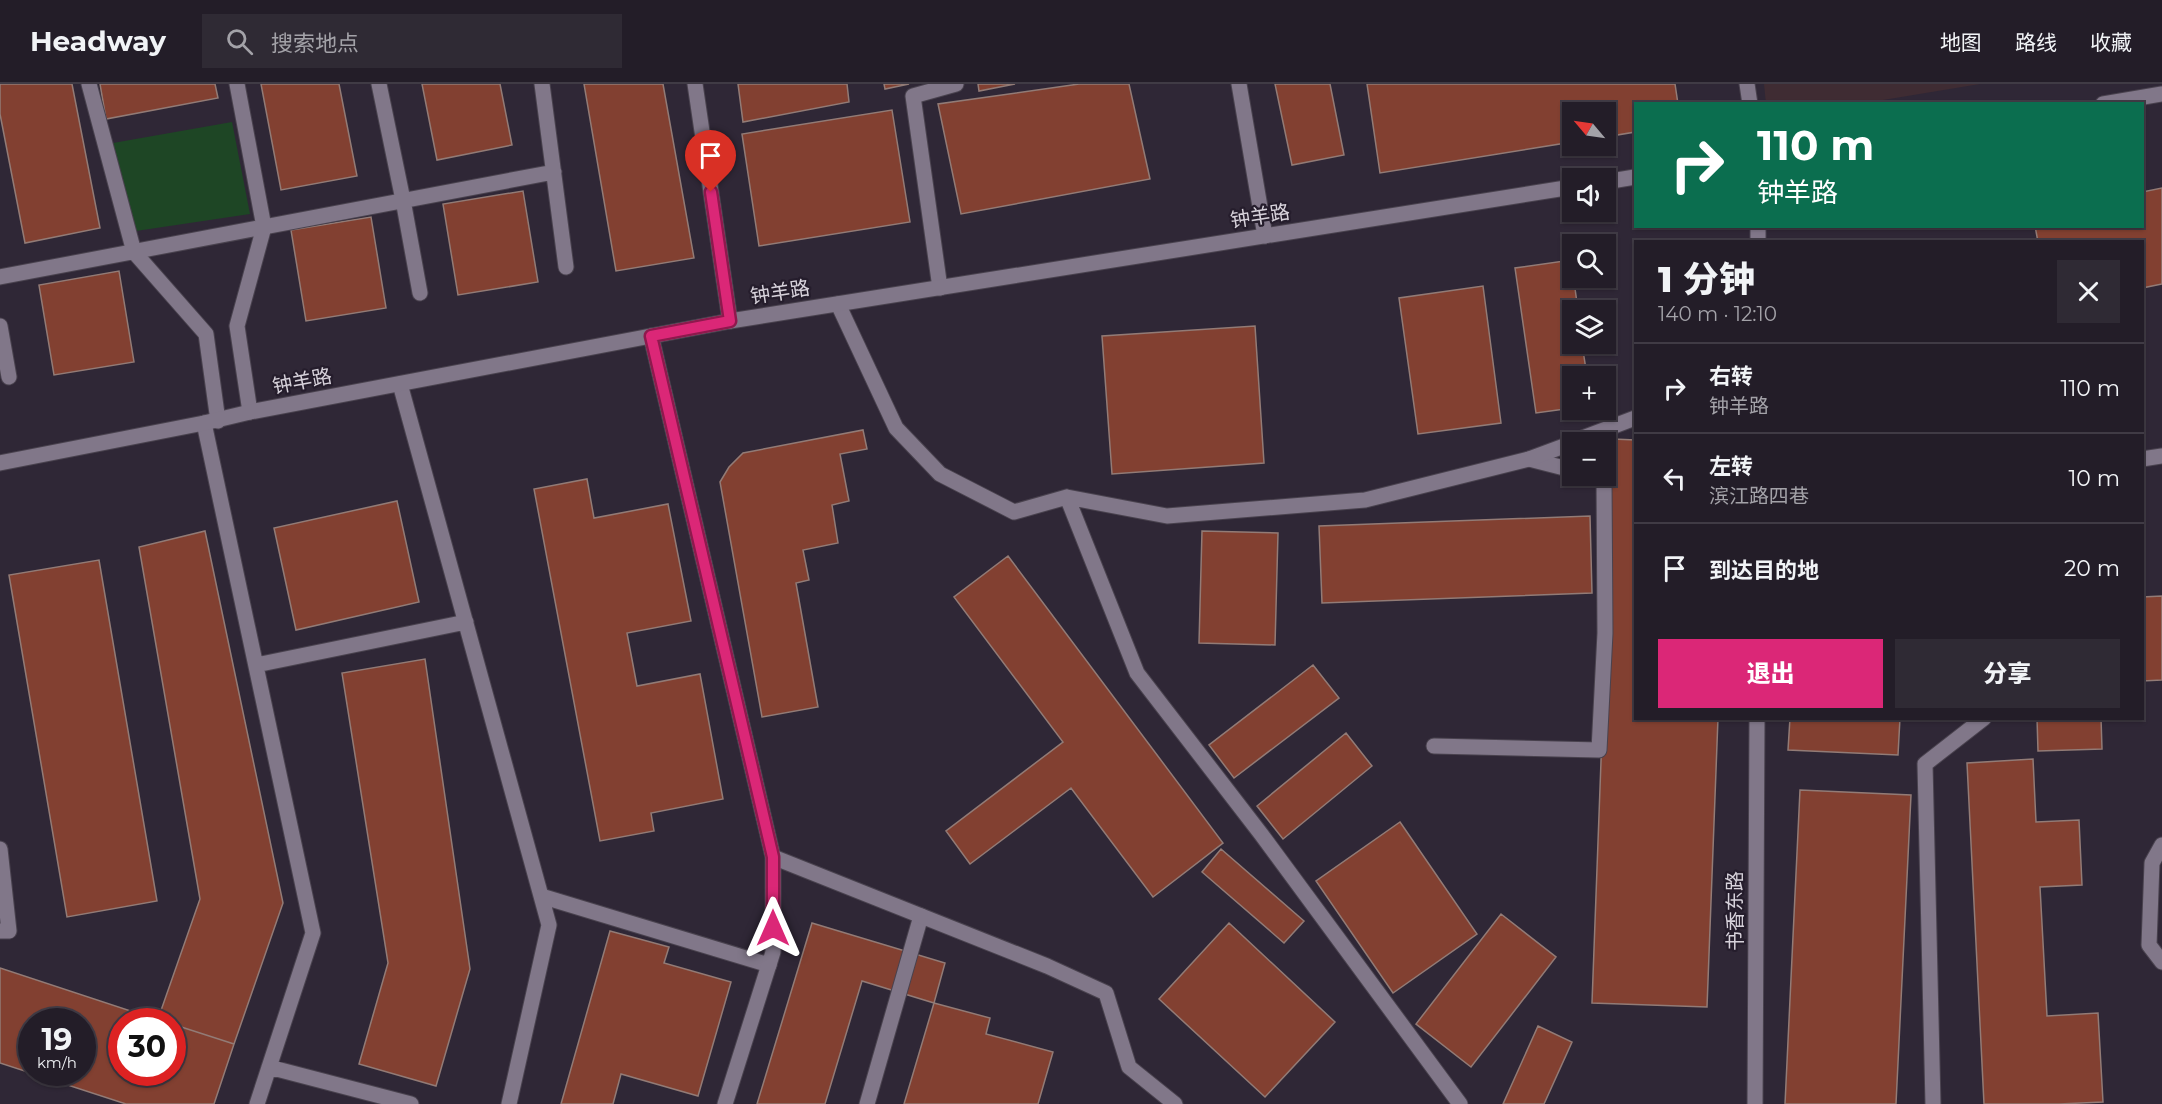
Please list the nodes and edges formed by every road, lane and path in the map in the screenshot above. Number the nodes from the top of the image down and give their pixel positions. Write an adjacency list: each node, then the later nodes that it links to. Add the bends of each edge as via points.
1 (89, 84): 19 (street)
2 (237, 84): 17 (street)
3 (379, 84): 16 (street)
4 (542, 84): 12 (street)
5 (694, 84): 25 (street)
6 (956, 84): 22 (street, via 913,96)
7 (1239, 84): 18 (street)
8 (1747, 84): 10 (street)
9 (2162, 94): 11 (street)
10 (1750, 102)
11 (2115, 102)
12 (554, 172): 16 (street); 20 (street)
13 (1634, 177): 14 (street)
14 (1616, 180)
15 (1562, 189): 18 (street, 钟羊路)
16 (403, 200): 17 (street); 23 (street)
17 (264, 227): 19 (street); 30 (street, via 237,326)
18 (1265, 236): 22 (street, 钟羊路)
19 (134, 252): 21 (street); 32 (street, via 206,334)
20 (566, 267)
21 (0, 277)
22 (940, 288): 24 (street, 钟羊路)
23 (420, 293)
24 (838, 304): 25 (street, 钟羊路); 41 (street, via 896,428 940,474 1014,512)
25 (730, 321): 27 (street, 钟羊路)
26 (0, 326): 28 (street)
27 (651, 336): 29 (street, 钟羊路); 49 (street)
28 (9, 377)
29 (400, 384): 30 (street, 钟羊路); 42 (street)
30 (250, 412): 32 (street, 钟羊路)
31 (1634, 418): 33 (street)
32 (211, 422): 38 (street, 钟羊路); 43 (street)
33 (1600, 432)
34 (1562, 447): 36 (street)
35 (2162, 456): 37 (street)
36 (1529, 459): 39 (street); 41 (street, via 1365,500 1167,516)
37 (2144, 459)
38 (0, 463)
39 (1562, 467)
40 (1604, 486): 46 (street, via 1605,633 1599,750)
41 (1067, 497): 62 (street, via 1137,673)
42 (466, 622): 43 (street); 50 (street)
43 (256, 665): 55 (street, via 313,933)
44 (1757, 720): 63 (street, 书香东路)
45 (1981, 720): 64 (street, via 1925,764)
46 (1434, 746)
47 (2162, 845): 53 (street, via 2152,863 2148,945)
48 (0, 849): 52 (street, via 9,931)
49 (773, 857): 51 (street); 54 (street, via 773,952)
50 (541, 896): 54 (street); 58 (street, via 549,925)
51 (921, 916): 60 (street); 61 (street, via 1106,993 1129,1067)
52 (0, 932)
53 (2162, 962)
54 (769, 964): 59 (street)
55 (269, 1067): 56 (street); 57 (street)
56 (257, 1104)
57 (411, 1104)
58 (509, 1104)
59 (725, 1104)
60 (867, 1104)
61 (1175, 1104)
62 (1460, 1104)
63 (1755, 1104)
64 (1933, 1104)

